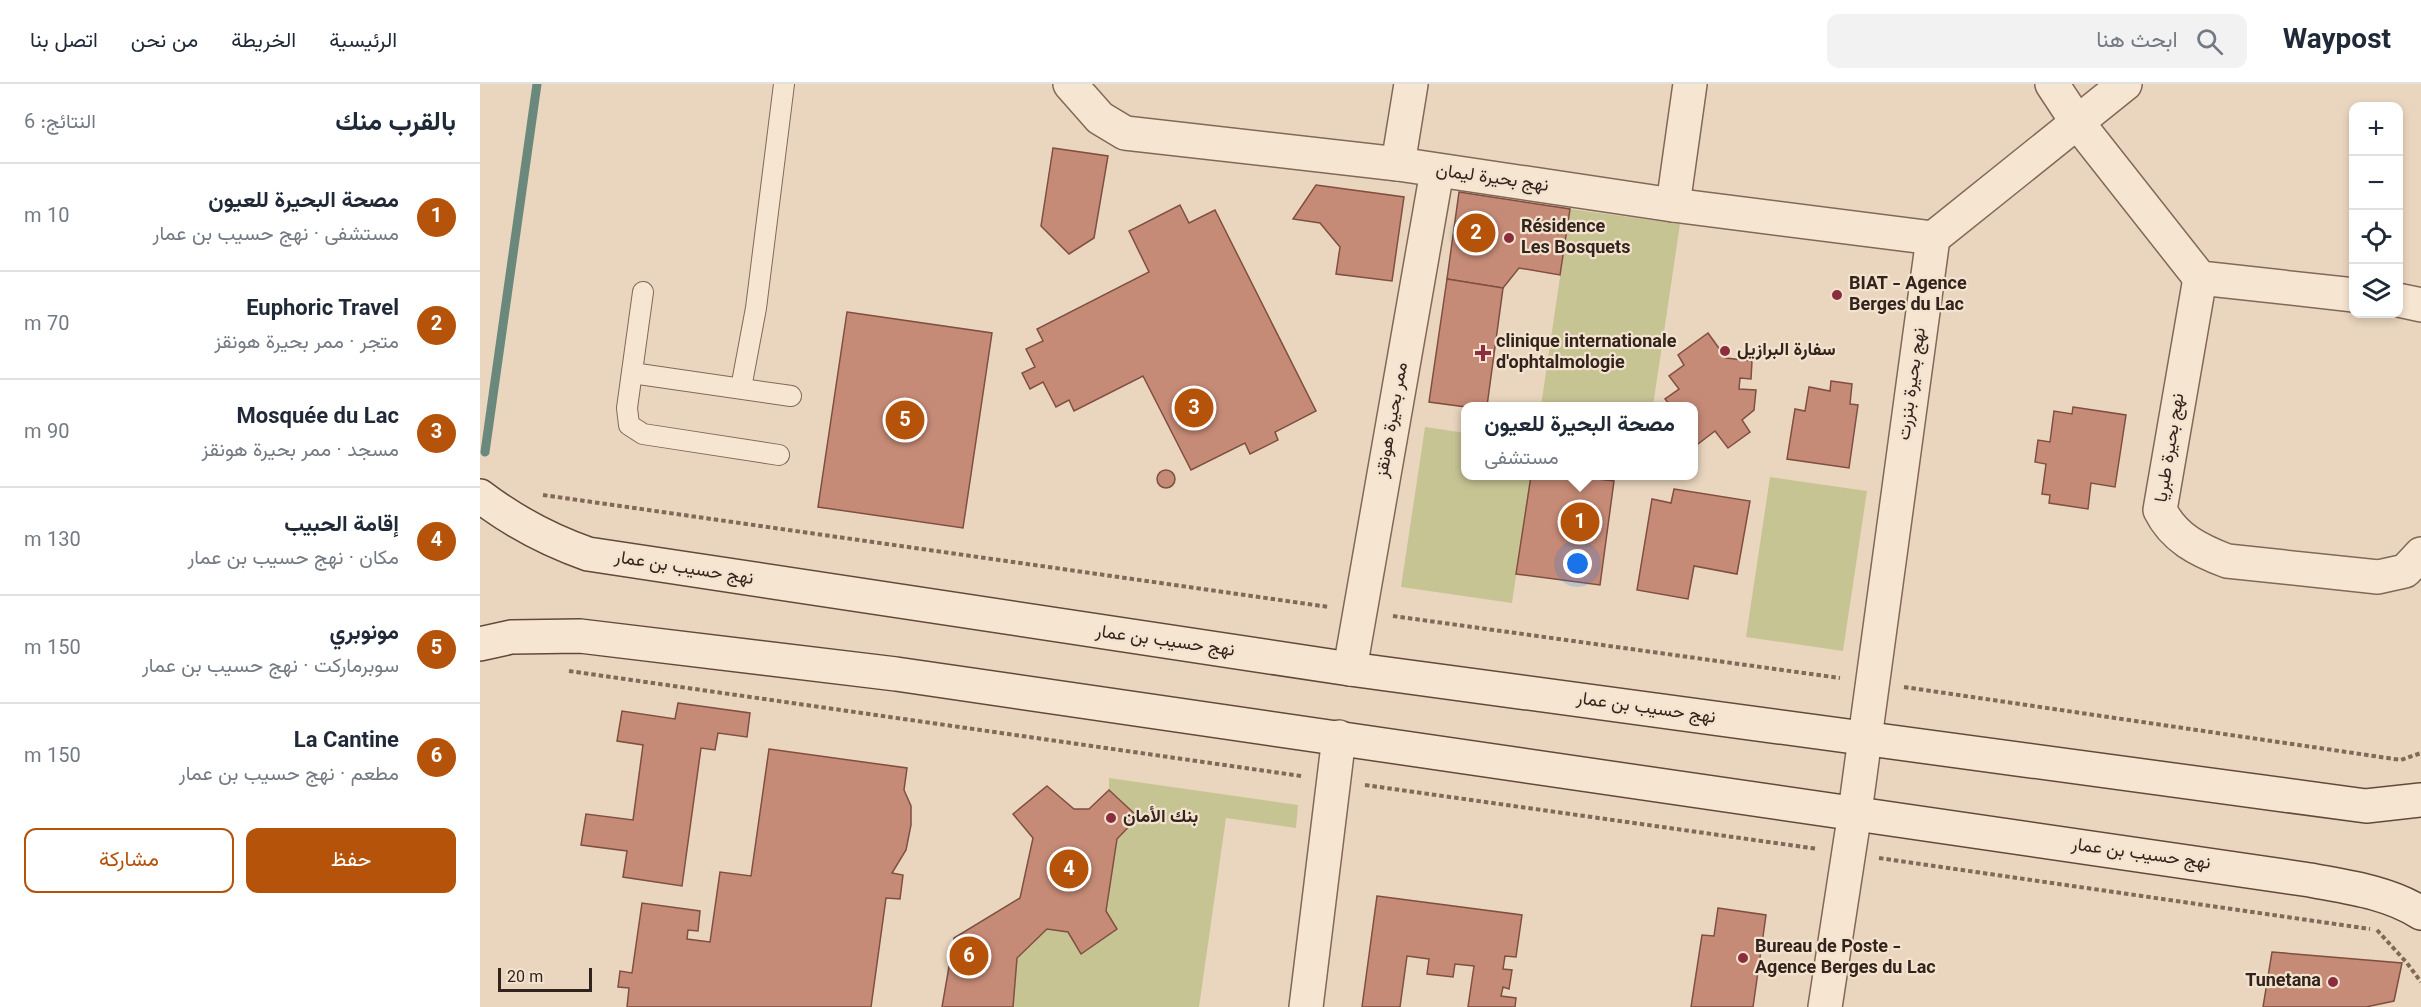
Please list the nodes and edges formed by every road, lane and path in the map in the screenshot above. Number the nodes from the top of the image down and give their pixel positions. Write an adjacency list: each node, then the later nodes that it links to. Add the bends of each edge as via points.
1 (784, 84): 18 (lane, via 756,308)
2 (1070, 84): 8 (main road, نهج بحيرة ليمان, via 1100,118 1125,133)
3 (1411, 84): 8 (main road)
4 (1690, 84): 10 (main road)
5 (2052, 84): 7 (main road)
6 (2125, 84): 7 (main road)
7 (2077, 122): 11 (main road); 12 (main road)
8 (1398, 164): 9 (main road, نهج بحيرة ليمان)
9 (1437, 171): 10 (main road, نهج بحيرة ليمان); 24 (main road, ممر بحيرة هونقز)
10 (1672, 205): 11 (main road, نهج بحيرة ليمان)
11 (1933, 238): 28 (main road, نهج بحيرة بنزرت)
12 (2200, 278): 14 (main road); 23 (main road, نهج بحيرة طبريا, via 2160,510 2167,524 2178,537 2227,561 2378,577 2405,571)
13 (643, 292): 17 (lane)
14 (2349, 294)
15 (2403, 301): 16 (main road)
16 (2421, 305)
17 (632, 373): 18 (lane); 20 (lane, via 629,425 643,434)
18 (741, 388): 19 (lane)
19 (791, 396)
20 (779, 455)
21 (543, 495): 24 (path)
22 (480, 496): 26 (main road, نهج حسيب بن عمار, via 547,539 588,554)
23 (2421, 554)
24 (1360, 611): 26 (main road, ممر بحيرة هونقز); 28 (path)
25 (480, 644): 29 (main road, نهج حسيب بن عمار, via 511,637 580,636 896,674)
26 (1350, 669): 30 (main road, نهج حسيب بن عمار)
27 (565, 671): 32 (path)
28 (1872, 682): 30 (main road, نهج بحيرة بنزرت); 31 (path, via 2401,760)
29 (1340, 737): 32 (main road); 34 (main road, نهج حسيب بن عمار)
30 (1865, 738): 33 (main road, نهج حسيب بن عمار, via 2366,806); 34 (main road)
31 (2421, 753)
32 (1333, 780): 35 (path); 38 (main road)
33 (2421, 800)
34 (1856, 812): 35 (main road); 36 (main road, نهج حسيب بن عمار, via 2310,880 2362,890 2407,905)
35 (1848, 854): 37 (path, via 2377,930); 39 (main road)
36 (2421, 914)
37 (2421, 982)
38 (1306, 1007)
39 (1825, 1007)

